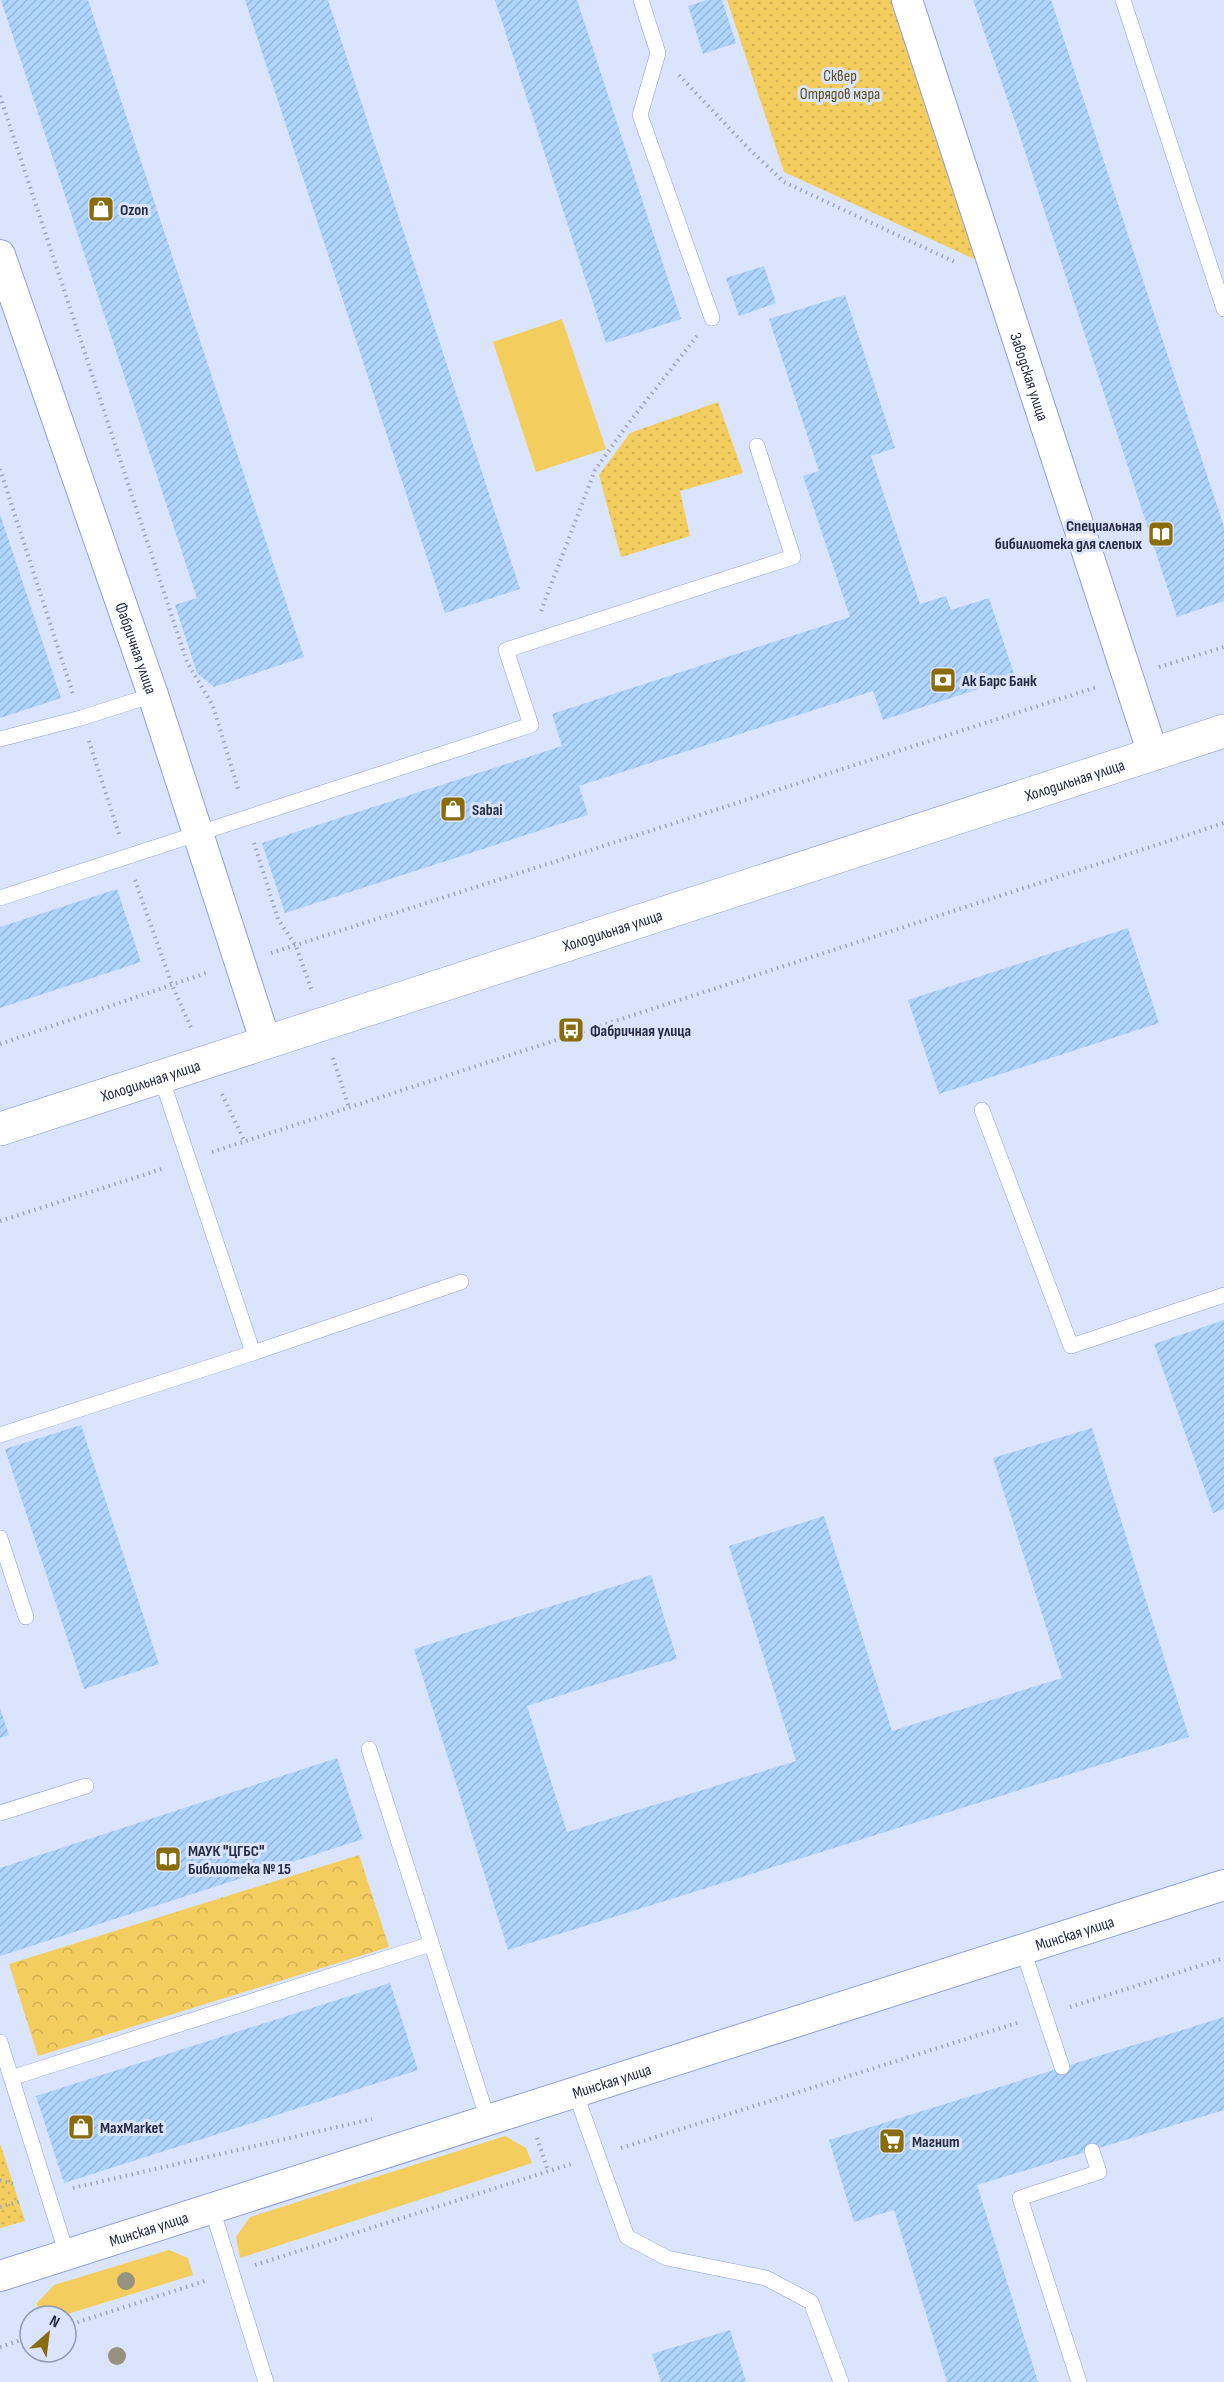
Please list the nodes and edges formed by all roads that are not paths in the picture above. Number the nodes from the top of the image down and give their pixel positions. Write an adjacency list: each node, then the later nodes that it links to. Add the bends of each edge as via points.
1 (641, 0): 6 (lane, via 658,53 640,115)
2 (907, 0): 11 (street, Заводская улица)
3 (1123, 0): 5 (lane)
4 (1, 259): 8 (street, Фабричная улица)
5 (1224, 309)
6 (712, 318)
7 (757, 446): 12 (lane, via 793,557 506,650 531,725)
8 (153, 695): 10 (lane); 12 (street, Фабричная улица)
9 (1224, 731): 11 (street, Холодильная улица)
10 (0, 739)
11 (1153, 754): 14 (street, Холодильная улица)
12 (198, 833): 13 (lane); 14 (street, Фабричная улица)
13 (0, 898)
14 (266, 1043): 15 (street, Холодильная улица)
15 (161, 1077): 17 (street, Холодильная улица); 20 (lane)
16 (982, 1110): 19 (lane, via 1071,1346)
17 (0, 1129)
18 (461, 1282): 20 (lane)
19 (1224, 1295)
20 (253, 1353): 21 (lane)
21 (0, 1435)
22 (0, 1538): 23 (lane)
23 (26, 1617)
24 (369, 1749): 28 (lane)
25 (86, 1786): 26 (lane)
26 (0, 1813)
27 (1224, 1885): 29 (street, Минская улица)
28 (431, 1944): 32 (lane); 34 (lane)
29 (1023, 1950): 31 (lane); 33 (street, Минская улица)
30 (0, 2042): 32 (lane)
31 (1062, 2067)
32 (11, 2078): 37 (lane)
33 (575, 2092): 34 (street, Минская улица); 40 (lane, via 627,2237 667,2258 766,2278 811,2302)
34 (488, 2120): 36 (street, Минская улица)
35 (1092, 2151): 41 (lane, via 1099,2172 1020,2198)
36 (212, 2209): 37 (street, Минская улица); 39 (lane)
37 (67, 2255): 38 (street, Минская улица)
38 (0, 2276)
39 (266, 2382)
40 (842, 2382)
41 (1079, 2382)

